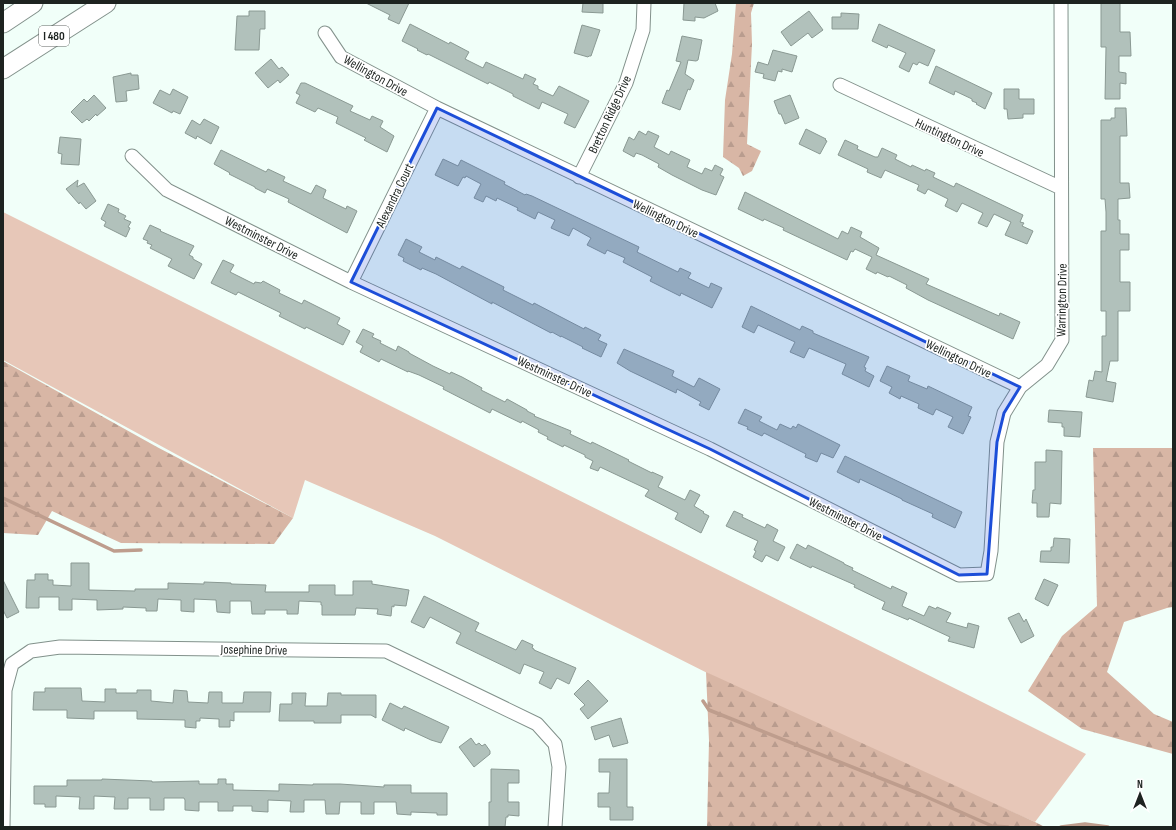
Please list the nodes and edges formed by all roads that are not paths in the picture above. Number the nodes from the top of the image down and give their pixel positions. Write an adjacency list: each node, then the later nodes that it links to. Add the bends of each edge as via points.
1 (33, 3): 5 (highway)
2 (106, 3): 7 (highway, I 480)
3 (644, 3): 11 (street, Bretton Ridge Drive, via 642,30 626,83)
4 (1061, 3): 12 (street, Warrington Drive)
5 (3, 23)
6 (325, 33): 9 (street, Wellington Drive, via 341,57)
7 (3, 69)
8 (840, 85): 12 (street, Huntington Drive)
9 (437, 108): 11 (street, Wellington Drive); 13 (street, Alexandra Court)
10 (132, 156): 13 (street, Westminster Drive, via 166,190)
11 (579, 177): 14 (street, Wellington Drive)
12 (1061, 188): 14 (street, Warrington Drive, via 1062,340 1047,365)
13 (351, 282): 15 (street, Westminster Drive, via 710,449 959,575)
14 (1020, 387): 15 (street, Warrington Drive, via 1004,413 997,442 991,552)
15 (987, 574)
16 (3, 827): 17 (street, Josephine Drive, via 5,690 12,664 31,651 60,647 386,651 537,724 555,744 559,767)
17 (555, 827)

